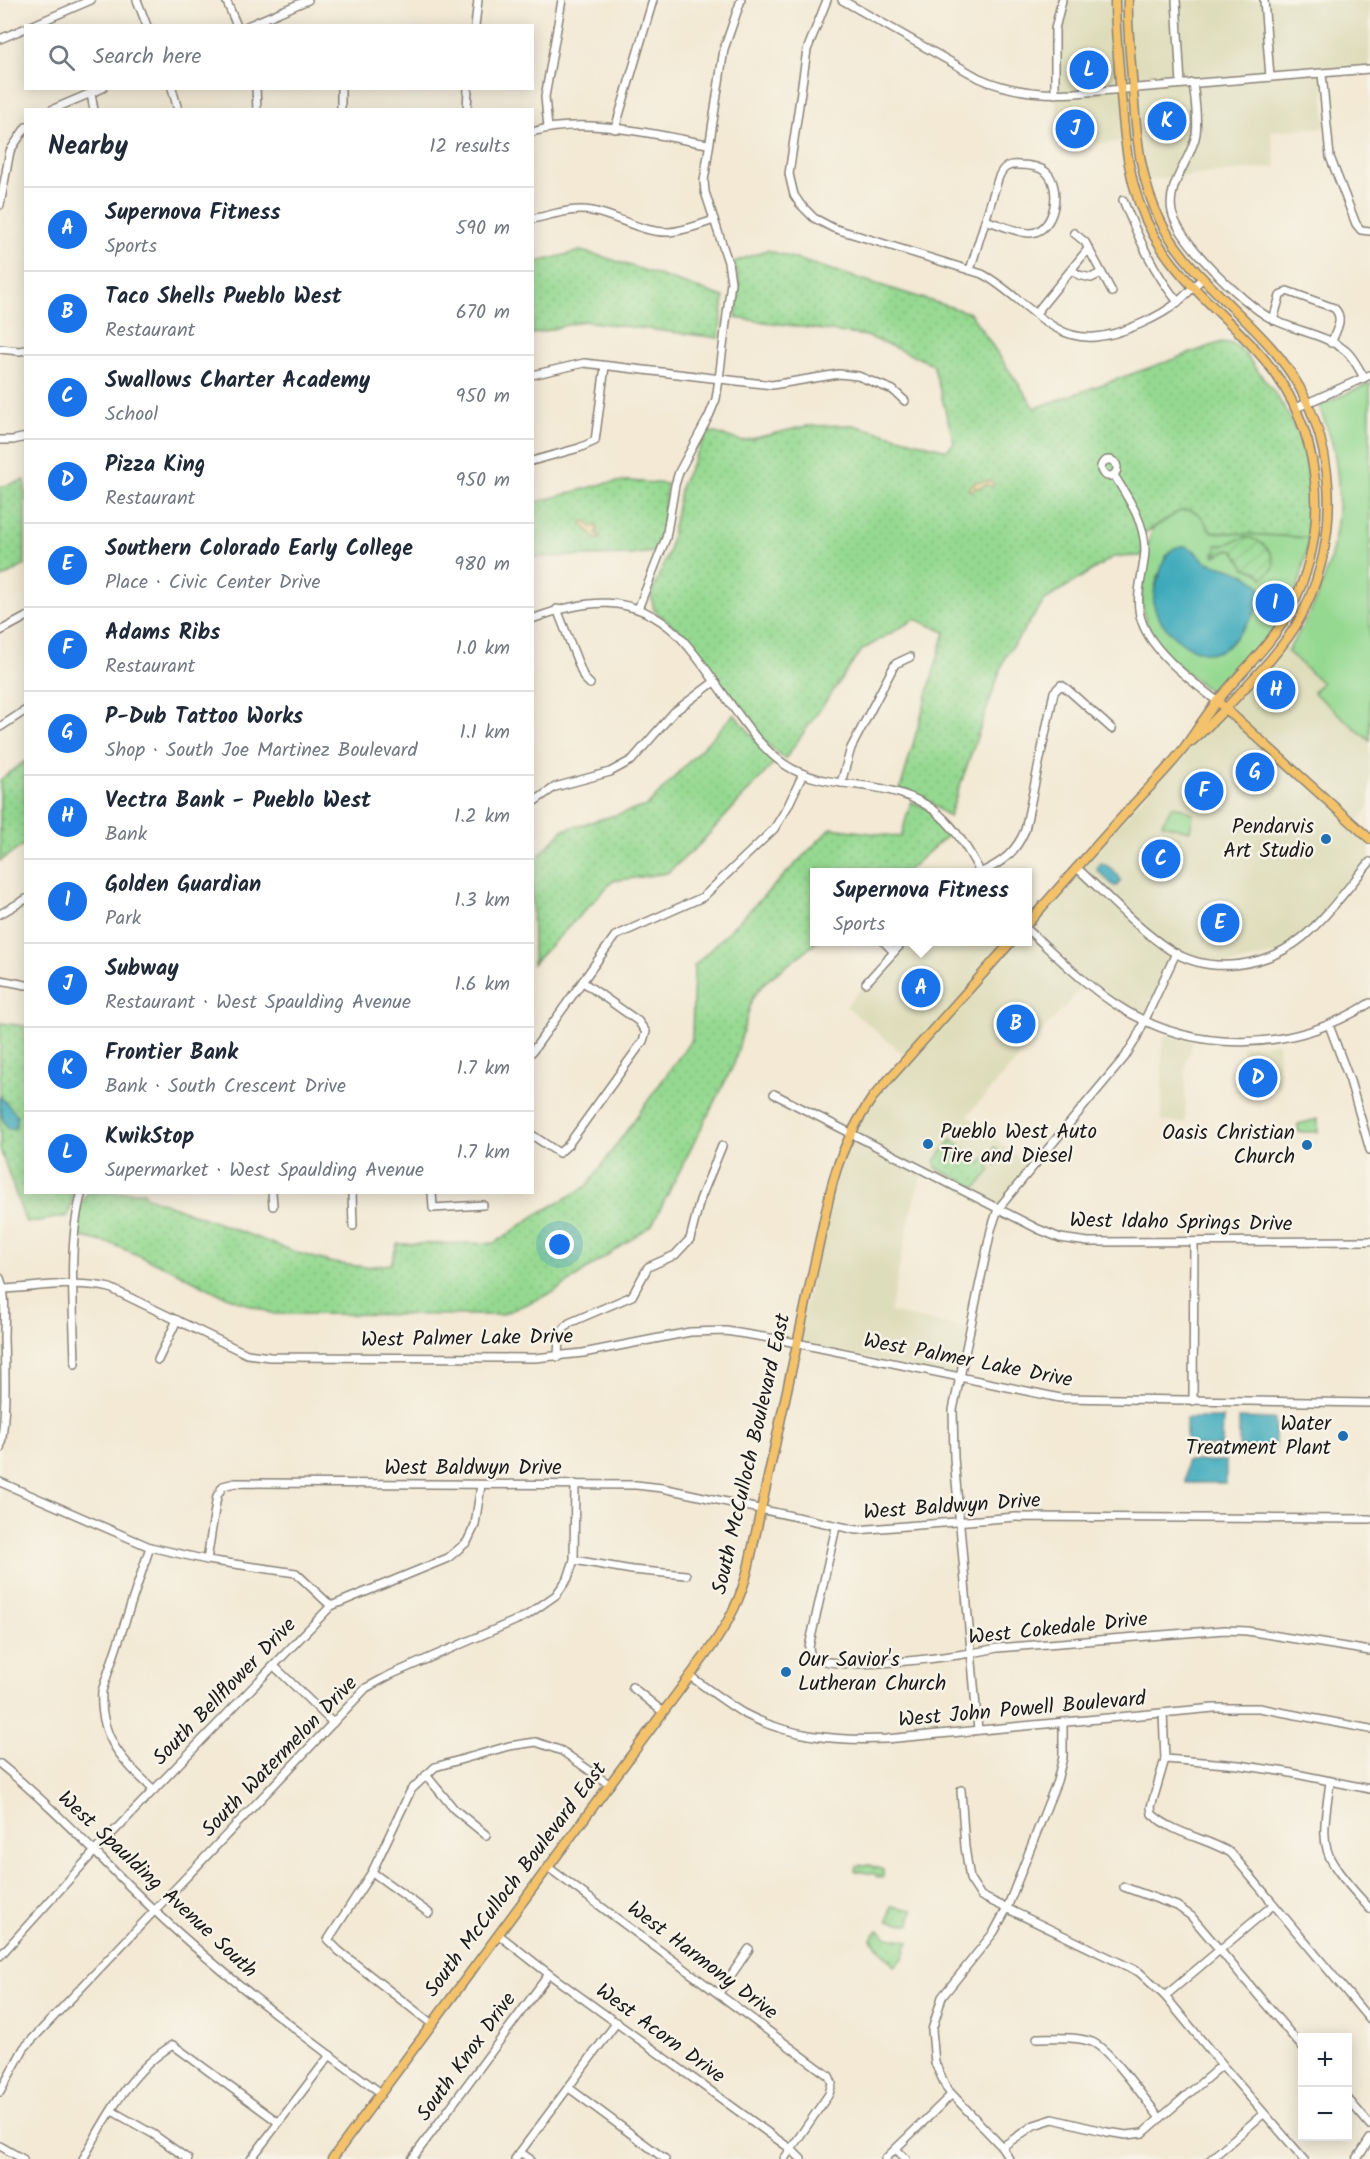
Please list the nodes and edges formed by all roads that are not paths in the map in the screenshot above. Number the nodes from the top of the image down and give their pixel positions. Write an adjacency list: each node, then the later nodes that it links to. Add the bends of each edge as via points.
1 (91, 0): 16 (street)
2 (137, 0): 17 (street)
3 (226, 0): 18 (street)
4 (308, 0): 19 (street)
5 (478, 0): 20 (street)
6 (562, 0): 43 (street, via 545,98)
7 (653, 0): 44 (street)
8 (741, 0): 47 (street, via 724,50)
9 (827, 0): 56 (street, via 807,50 790,162 790,185 800,204 823,224)
10 (842, 0): 36 (street, via 989,83 1022,92)
11 (1062, 0): 36 (street, via 1055,29)
12 (1115, 0): 34 (main road)
13 (1128, 0): 28 (main road)
14 (1176, 0): 27 (street)
15 (1264, 0): 25 (street)
16 (36, 24)
17 (146, 24)
18 (236, 24)
19 (252, 24)
20 (475, 24)
21 (24, 29): 22 (street)
22 (0, 39)
23 (1370, 69): 24 (street)
24 (1322, 74): 25 (street); 53 (street, via 1331,161 1356,224)
25 (1270, 77): 26 (street)
26 (1194, 83): 27 (street); 64 (street, via 1196,135 1178,176 1171,209 1178,228 1216,273)
27 (1181, 84): 28 (street)
28 (1133, 88): 34 (street); 59 (main road, via 1139,155 1149,194 1172,242)
29 (99, 90): 35 (street)
30 (173, 90): 39 (street)
31 (256, 90): 40 (street)
32 (341, 90): 41 (street)
33 (468, 90): 42 (street)
34 (1120, 90): 36 (street); 60 (main road, via 1126,157 1137,198 1156,239)
35 (91, 94): 37 (street); 38 (street)
36 (1055, 94)
37 (56, 108)
38 (94, 108)
39 (177, 108)
40 (257, 108)
41 (340, 108)
42 (467, 108)
43 (548, 128): 44 (street); 46 (street)
44 (615, 129): 47 (street)
45 (24, 130): 49 (street, via 9,151)
46 (534, 132)
47 (708, 144): 51 (street, via 704,181)
48 (1123, 200): 62 (street, via 1147,252)
49 (0, 205)
50 (534, 219): 51 (street, via 572,210 592,211 669,232)
51 (714, 220): 71 (street, via 732,282)
52 (985, 220): 52 (street, via 1004,167 1039,168 1050,178 1055,207 1038,231); 56 (street)
53 (1367, 231)
54 (1074, 233): 55 (street)
55 (1088, 249): 57 (street); 58 (street)
56 (970, 270): 63 (street, via 1003,286)
57 (1072, 270): 58 (street, via 1091,278); 63 (street)
58 (1101, 273): 61 (street)
59 (1202, 279): 60 (street); 73 (main road, via 1274,352)
60 (1193, 287): 62 (street); 74 (main road, via 1265,360)
61 (1112, 292)
62 (1178, 302): 63 (street, via 1143,322 1096,337 1064,332)
63 (1035, 313)
64 (1273, 320): 65 (street); 65 (street, via 1280,296 1287,291 1334,308 1340,319)
65 (1331, 343): 70 (street, via 1348,353)
66 (0, 349): 67 (street)
67 (24, 350)
68 (605, 366): 69 (street, via 584,363); 71 (street); 77 (street, via 595,441)
69 (534, 375)
70 (1367, 376): 73 (street)
71 (719, 380): 72 (street, via 772,386 839,374 858,376 893,390); 80 (street, via 709,416 679,472 666,538)
72 (905, 401)
73 (1307, 403): 74 (street); 88 (main road, via 1319,434 1329,484 1329,521 1322,563 1291,633)
74 (1296, 408): 87 (main road, via 1317,485 1317,520 1310,560 1297,596 1280,626)
75 (24, 437): 76 (street)
76 (0, 440)
77 (534, 460)
78 (1114, 475): 87 (street, via 1143,534 1138,600 1145,629 1158,649)
79 (557, 609): 80 (street, via 587,602); 81 (street); 86 (street, via 584,678)
80 (638, 609): 85 (street, via 678,635)
81 (534, 617)
82 (24, 618): 83 (street)
83 (0, 631)
84 (910, 657): 94 (street, via 895,664 851,748)
85 (714, 682): 93 (street, via 764,747); 95 (street, via 674,712 632,760 610,772 555,787)
86 (590, 684)
87 (1217, 701): 88 (main road); 92 (main road)
88 (1227, 709): 92 (main road); 96 (main road)
89 (24, 711): 90 (street)
90 (0, 727)
91 (1112, 729): 99 (street, via 1067,688 1061,685 1055,689 1025,830 1009,856)
92 (1183, 749): 100 (main road)
93 (803, 774): 94 (street); 111 (street, via 774,829 703,897 615,936)
94 (841, 783): 98 (street, via 888,790 927,805 958,834)
95 (534, 802)
96 (1370, 839)
97 (1370, 862): 109 (street, via 1311,930 1278,954 1225,965)
98 (978, 868)
99 (989, 868)
100 (1077, 868): 103 (main road); 109 (street)
101 (24, 900): 102 (street)
102 (0, 914)
103 (1032, 919)
104 (1032, 933): 115 (street, via 1104,996)
105 (888, 946): 108 (street)
106 (899, 946): 108 (street)
107 (1007, 946): 119 (main road, South McCulloch Boulevard East, via 879,1089)
108 (894, 952): 112 (street)
109 (1176, 953): 115 (street)
110 (0, 980): 113 (street)
111 (583, 982): 117 (street); 120 (street, via 638,1022 646,1032 644,1041 559,1153)
112 (866, 983)
113 (24, 985)
114 (1370, 1003): 116 (street)
115 (1144, 1021): 116 (street, via 1191,1037 1243,1043 1283,1039); 129 (street, via 1118,1066)
116 (1329, 1025): 122 (street)
117 (534, 1049)
118 (774, 1094): 119 (street, West Idaho Springs Drive)
119 (851, 1133): 129 (street, West Idaho Springs Drive); 137 (main road, South McCulloch Boulevard East, via 833,1181)
120 (534, 1136)
121 (722, 1146): 138 (street, via 700,1200 690,1239 675,1255 648,1267 632,1296 569,1323 559,1335)
122 (1370, 1150)
123 (80, 1194): 134 (street, via 75,1214)
124 (272, 1194): 128 (street)
125 (352, 1194): 130 (street)
126 (432, 1194): 127 (street, via 433,1208)
127 (483, 1205)
128 (273, 1206)
129 (998, 1209): 132 (street, West Idaho Springs Drive, via 1070,1240); 142 (street)
130 (353, 1226)
131 (1370, 1241): 132 (street, West Idaho Springs Drive)
132 (1194, 1243): 143 (street)
133 (0, 1278): 135 (street)
134 (73, 1284): 135 (street, West Palmer Lake Drive); 136 (street, West Palmer Lake Drive, via 110,1288); 141 (street)
135 (4, 1289): 139 (street)
136 (177, 1320): 138 (street, West Palmer Lake Drive, via 247,1354 270,1358); 140 (street)
137 (797, 1343): 138 (street, West Palmer Lake Drive, via 707,1331); 142 (street, West Palmer Lake Drive); 149 (main road, South McCulloch Boulevard East)
138 (558, 1357)
139 (2, 1359): 145 (street, via 4,1430)
140 (158, 1360)
141 (75, 1364)
142 (959, 1378): 143 (street, West Palmer Lake Drive, via 1060,1398); 151 (street, via 952,1427)
143 (1193, 1401): 144 (street, West Palmer Lake Drive)
144 (1370, 1402)
145 (0, 1449)
146 (0, 1482): 153 (street)
147 (575, 1484): 148 (street, West Baldwyn Drive); 149 (street, West Baldwyn Drive, via 652,1487); 155 (street, South Watermelon Drive)
148 (481, 1485): 154 (street, West Baldwyn Drive, via 223,1486 217,1496); 157 (street, South Bellflower Drive, via 475,1525 467,1542 448,1558)
149 (761, 1509): 152 (street, West Baldwyn Drive); 161 (main road, South McCulloch Boulevard East, via 738,1602)
150 (1370, 1519): 151 (street, West Baldwyn Drive, via 1051,1517)
151 (960, 1521): 152 (street, West Baldwyn Drive, via 864,1530); 159 (street)
152 (836, 1527): 159 (street, West Cokedale Drive, via 810,1640 813,1659 866,1664)
153 (150, 1547): 154 (street); 175 (street, via 102,1691 101,1712 108,1734 126,1763)
154 (207, 1560): 157 (street, via 296,1573)
155 (574, 1560): 156 (street); 166 (street, South Watermelon Drive, via 563,1587 537,1610 366,1688)
156 (686, 1575)
157 (331, 1606): 160 (street, South Bellflower Drive)
158 (1370, 1651): 159 (street, West Cokedale Drive, via 1225,1630 997,1648)
159 (972, 1654): 168 (street)
160 (274, 1666): 166 (street); 175 (street, South Bellflower Drive)
161 (690, 1676): 163 (main road, South McCulloch Boulevard East); 168 (street, West John Powell Boulevard, via 750,1716 804,1735 860,1740)
162 (632, 1687): 163 (street)
163 (663, 1712): 173 (main road, South McCulloch Boulevard East)
164 (1163, 1713): 165 (street, West John Powell Boulevard); 167 (street, West John Powell Boulevard, via 1259,1708); 169 (street)
165 (1063, 1722): 168 (street, West John Powell Boulevard); 183 (street, via 1064,1749 1057,1781)
166 (333, 1723): 185 (street, South Watermelon Drive)
167 (1370, 1729)
168 (978, 1730)
169 (1165, 1759): 172 (street, via 1239,1765); 182 (street, via 1152,1814 1161,1822 1231,1853)
170 (0, 1764): 178 (street, West Spaulding Avenue South)
171 (426, 1775): 173 (street, via 435,1767 536,1742 562,1750); 177 (street, via 454,1809); 180 (street, via 411,1791)
172 (1330, 1782): 174 (street); 184 (street, via 1327,1850 1333,1865)
173 (610, 1785): 179 (main road, South McCulloch Boulevard East)
174 (1370, 1789)
175 (154, 1790): 178 (street, South Bellflower Drive)
176 (961, 1791): 183 (street, via 970,1879 981,1896)
177 (486, 1835)
178 (95, 1851): 185 (street, West Spaulding Avenue South); 190 (street, South Bellflower Drive)
179 (549, 1868): 187 (main road, South McCulloch Boulevard East); 192 (street, West Harmony Drive)
180 (372, 1872): 186 (street); 196 (street, via 328,1940)
181 (1124, 1887): 189 (street, via 1177,1906 1191,1916)
182 (1273, 1905): 189 (street); 194 (street)
183 (1007, 1908): 193 (street, via 1139,1972); 204 (street, via 994,1932 942,1997 935,2016 935,2062)
184 (1370, 1909)
185 (154, 1911): 199 (street, West Spaulding Avenue South, via 226,1976); 202 (street, South Watermelon Drive, via 24,2048)
186 (429, 1913)
187 (499, 1935): 191 (street, West Acorn Drive); 196 (main road, South McCulloch Boulevard East)
188 (749, 1948): 192 (street)
189 (1219, 1950): 193 (street); 198 (street)
190 (0, 1956)
191 (549, 1974): 195 (street, West Acorn Drive); 222 (street, South Knox Drive)
192 (719, 1993): 215 (street, West Harmony Drive, via 829,2076 829,2094)
193 (1165, 1996): 200 (street)
194 (1370, 2020)
195 (616, 2022): 201 (street); 215 (street, West Acorn Drive)
196 (432, 2024): 203 (main road, South McCulloch Boulevard East)
197 (1036, 2038): 208 (street, via 1074,2038 1093,2043 1107,2053)
198 (1298, 2042)
199 (330, 2055): 203 (street, West Spaulding Avenue South); 209 (street)
200 (1222, 2065): 207 (street); 208 (street)
201 (569, 2088): 216 (street); 225 (street)
202 (0, 2092)
203 (381, 2093): 221 (main road, South McCulloch Boulevard East)
204 (951, 2095): 213 (street); 214 (street)
205 (1352, 2105): 210 (street)
206 (112, 2110): 209 (street, via 134,2077 173,2045); 218 (street); 219 (street)
207 (1263, 2114): 231 (street); 232 (street)
208 (1160, 2118): 213 (street, via 1143,2133 1127,2135 1053,2119 1034,2125)
209 (278, 2122): 220 (street)
210 (1370, 2125)
211 (1370, 2139): 233 (street)
212 (0, 2146): 217 (street)
213 (1002, 2147): 230 (street)
214 (896, 2149): 228 (street); 229 (street)
215 (792, 2150): 226 (street); 227 (street, West Acorn Drive)
216 (520, 2152): 223 (street); 224 (street)
217 (24, 2159)
218 (83, 2159)
219 (188, 2159)
220 (251, 2159)
221 (332, 2159)
222 (412, 2159)
223 (515, 2159)
224 (530, 2159)
225 (665, 2159)
226 (784, 2159)
227 (801, 2159)
228 (885, 2159)
229 (906, 2159)
230 (1009, 2159)
231 (1211, 2159)
232 (1304, 2159)
233 (1357, 2159)

